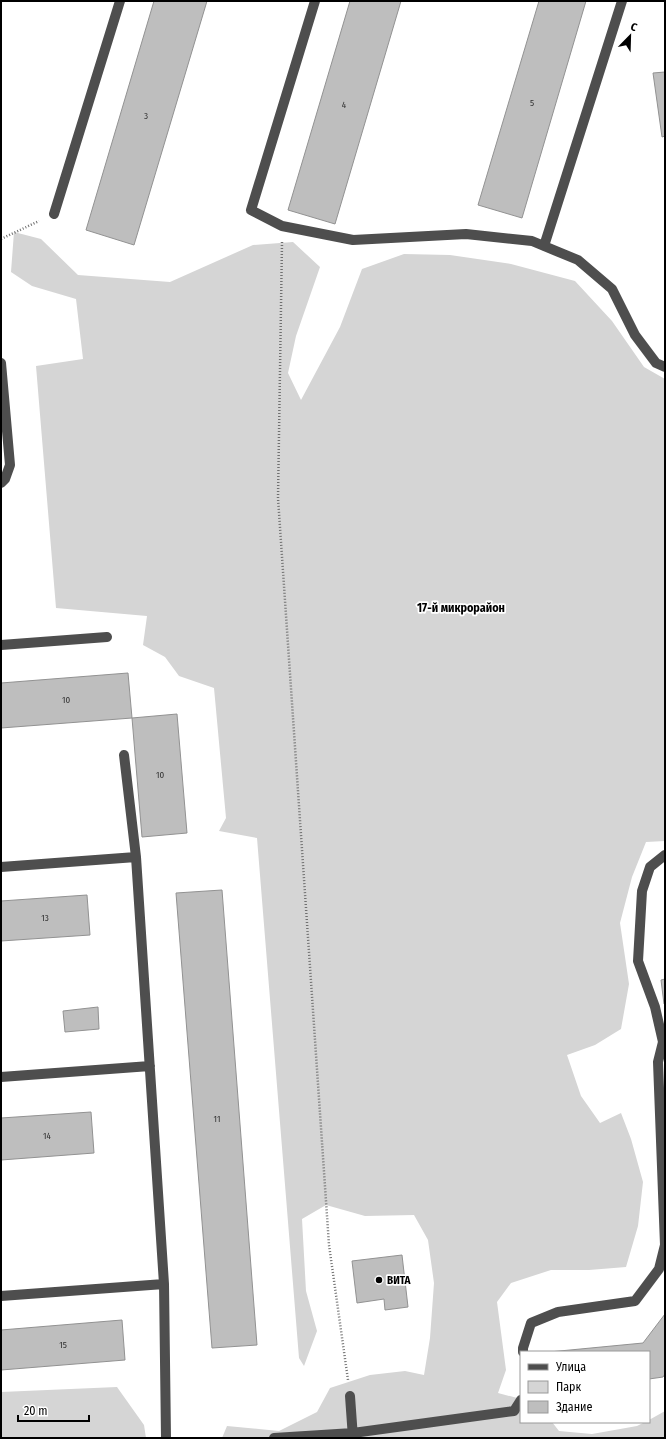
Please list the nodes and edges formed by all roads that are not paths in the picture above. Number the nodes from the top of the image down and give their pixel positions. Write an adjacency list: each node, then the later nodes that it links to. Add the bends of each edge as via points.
1 (120, 1): 4 (street)
2 (315, 1): 5 (street, via 251,210 282,226 353,240 466,234 532,241)
3 (622, 1): 5 (street)
4 (54, 214)
5 (544, 246): 7 (street, via 578,260 612,289 635,335 656,363)
6 (1, 363): 8 (street, via 10,465)
7 (665, 367)
8 (1, 483)
9 (107, 637): 10 (street)
10 (1, 645)
11 (124, 755): 13 (street)
12 (665, 855): 19 (street, via 650,867 642,891 638,961 655,1007 663,1042 658,1062 664,1245 658,1268 636,1301 558,1312 531,1323)
13 (136, 857): 14 (street); 15 (street)
14 (1, 867)
15 (150, 1066): 16 (street); 17 (street)
16 (1, 1077)
17 (164, 1284): 18 (street); 23 (street)
18 (1, 1296)
19 (523, 1351)
20 (350, 1396): 22 (street)
21 (520, 1402): 22 (street, via 514,1411)
22 (353, 1435): 24 (street)
23 (166, 1438)
24 (274, 1438)

